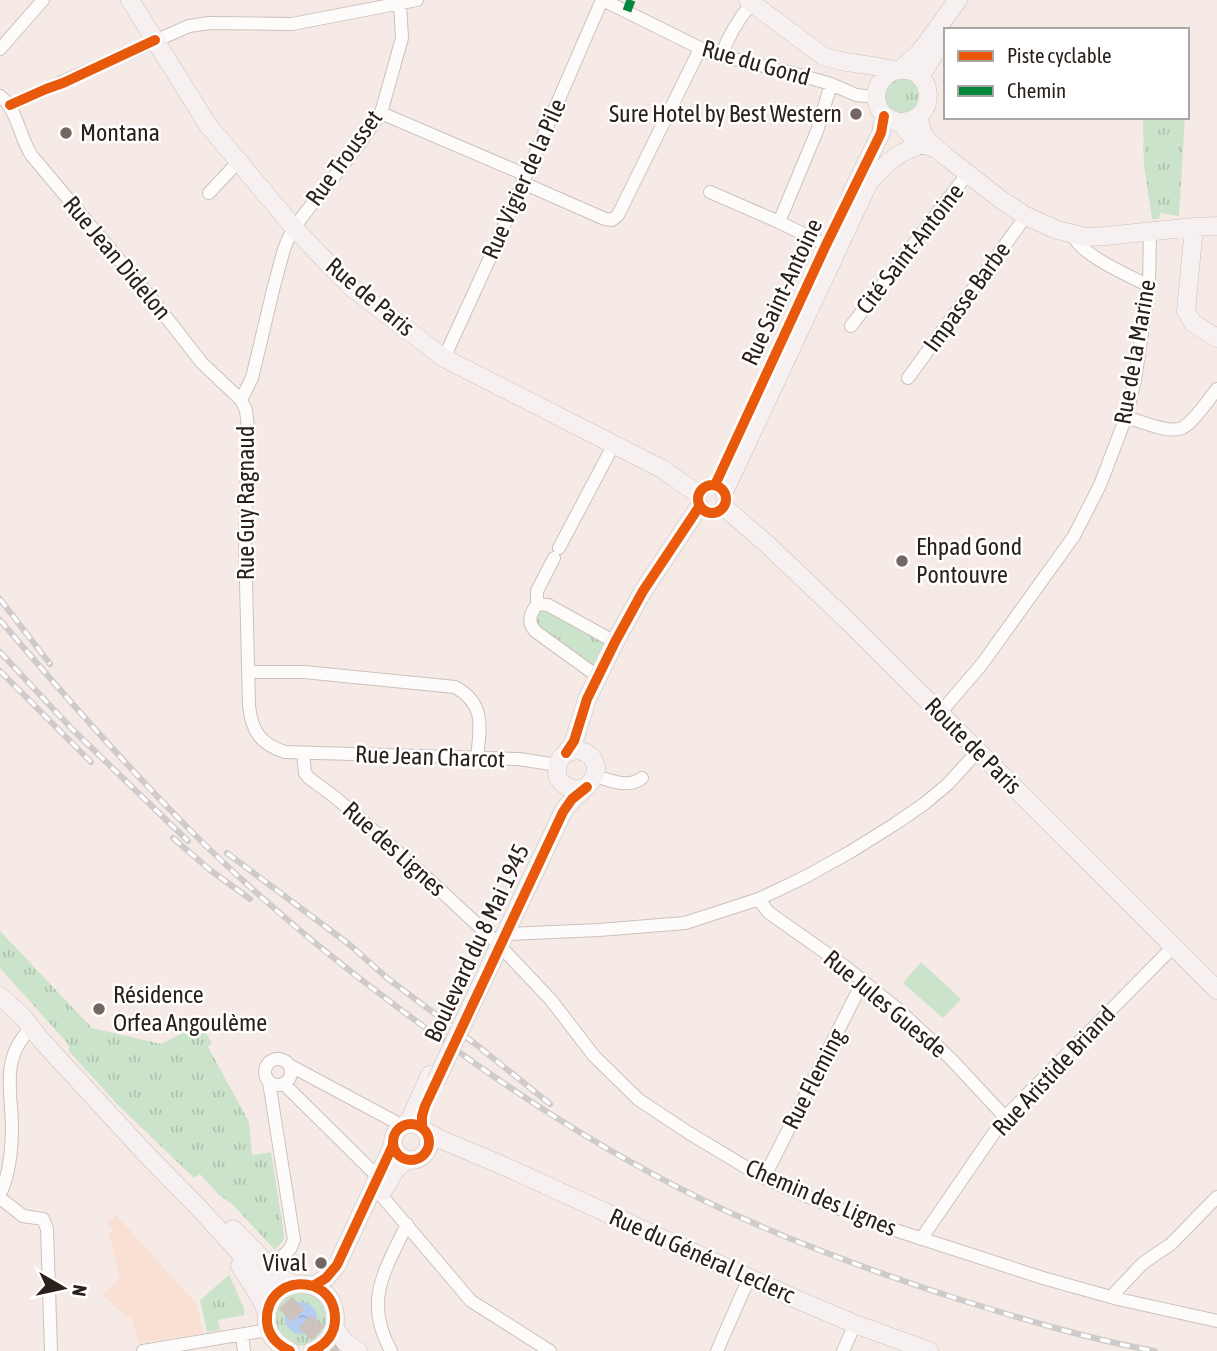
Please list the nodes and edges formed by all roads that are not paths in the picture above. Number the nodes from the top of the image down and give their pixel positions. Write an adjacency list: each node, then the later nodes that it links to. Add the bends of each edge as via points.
1 (43, 0): 12 (street)
2 (130, 0): 11 (main road, Rue de Paris)
3 (417, 0): 8 (street)
4 (602, 0): 13 (street, Rue du Gond); 27 (street, Rue Vigier de la Pile)
5 (958, 0): 14 (main road)
6 (970, 0): 9 (main road)
7 (750, 1): 15 (street); 17 (main road, via 823,57 865,64)
8 (395, 3): 11 (street, via 292,24 194,25); 20 (street, Rue Trousset, via 402,38)
9 (950, 28)
10 (944, 37): 14 (main road)
11 (155, 40): 19 (street, via 63,83); 25 (main road, Rue de Paris, via 208,125)
12 (0, 49)
13 (700, 49): 15 (street, Rue du Gond); 27 (street, via 612,220)
14 (925, 56): 16 (main road); 17 (main road)
15 (722, 57): 18 (street, Rue du Gond)
16 (920, 77): 17 (main road, via 914,73); 21 (main road, via 928,99)
17 (888, 80): 18 (street, Rue du Gond, via 856,95); 22 (main road, via 880,110)
18 (831, 85): 32 (street)
19 (5, 101): 45 (street, Rue Jean Didelon, via 32,156 202,363)
20 (381, 113): 27 (street); 35 (street, Rue Trousset)
21 (918, 117): 22 (main road, via 912,121); 24 (main road, via 924,137)
22 (892, 119): 23 (main road); 28 (main road); 38 (main road, Rue Saint-Antoine)
23 (923, 144): 24 (main road); 28 (main road, Rue Saint-Antoine, via 891,159)
24 (945, 156): 26 (main road)
25 (238, 162): 30 (street); 35 (main road, Rue de Paris)
26 (968, 173): 31 (main road); 40 (street, Cité Saint-Antoine)
27 (524, 179): 42 (street, Rue Vigier de la Pile)
28 (869, 182): 48 (main road, Rue Saint-Antoine)
29 (710, 192): 32 (street)
30 (209, 193)
31 (1026, 216): 37 (main road); 43 (street, Impasse Barbe)
32 (779, 222): 38 (street)
33 (1217, 226): 34 (main road)
34 (1194, 227): 36 (main road); 41 (main road, via 1186,311 1193,323)
35 (295, 229): 42 (main road, Rue de Paris, via 351,287); 45 (street, Rue Guy Ragnaud, via 284,249 252,378)
36 (1150, 231): 37 (main road); 39 (street, Rue de la Marine)
37 (1073, 235): 39 (street, via 1087,253)
38 (826, 245): 48 (main road, Rue Saint-Antoine)
39 (1149, 286): 46 (street, Rue de la Marine)
40 (851, 326)
41 (1217, 338)
42 (444, 358): 47 (main road, Rue de Paris)
43 (908, 378)
44 (1217, 389): 46 (street, via 1181,428)
45 (241, 400): 51 (street, Rue Guy Ragnaud, via 248,428)
46 (1126, 417): 53 (street, Rue de la Marine, via 1074,537)
47 (614, 444): 48 (main road, Rue de Paris); 49 (street, via 537,591)
48 (711, 500): 50 (main road, Boulevard du 8 Mai 1945, via 643,591); 53 (main road, Route de Paris, via 768,545); 58 (main road, via 649,599 594,705 586,733)
49 (537, 604): 50 (street, via 548,605); 52 (street, via 530,615 531,626)
50 (615, 642): 52 (main road, Boulevard du 8 Mai 1945)
51 (248, 672): 55 (street, Rue Guy Ragnaud, via 250,718 260,738 276,750); 56 (street, via 304,672 455,687 479,712)
52 (597, 676): 57 (main road, Boulevard du 8 Mai 1945)
53 (946, 719): 54 (main road, Route de Paris)
54 (976, 750): 61 (street, via 924,804 850,852); 63 (main road, Route de Paris)
55 (303, 753): 56 (street, Rue Jean Charcot); 62 (street, Rue des Lignes, via 309,778 461,910)
56 (477, 758): 57 (street, Rue Jean Charcot)
57 (560, 766): 58 (main road, via 577,750 587,754); 58 (main road, via 562,784 574,790); 60 (main road, Boulevard du 8 Mai 1945, via 555,806)
58 (591, 773): 59 (street, via 627,784); 60 (main road, Boulevard du 8 Mai 1945, via 565,807)
59 (642, 778)
60 (526, 882): 62 (main road, Boulevard du 8 Mai 1945)
61 (760, 899): 62 (street, via 685,923); 64 (street, Rue Jules Guesde, via 768,912)
62 (503, 935): 69 (main road, Boulevard du 8 Mai 1945); 81 (street, Chemin des Lignes, via 594,1056 639,1100)
63 (1173, 947): 65 (main road, Route de Paris); 74 (street, Rue Aristide Briand)
64 (863, 981): 74 (street, Rue Jules Guesde, via 951,1059); 81 (street, Rue Fleming)
65 (1217, 990)
66 (0, 998): 67 (main road, via 22,1016)
67 (28, 1032): 73 (main road); 78 (street, via 10,1068 12,1126)
68 (289, 1066): 70 (street, via 280,1059 272,1060 265,1070); 71 (street, via 290,1078); 72 (street)
69 (433, 1078): 72 (street, via 405,1112); 75 (main road, Boulevard du 8 Mai 1945, via 410,1119)
70 (269, 1082): 71 (street); 87 (street, via 293,1240)
71 (284, 1084): 82 (street)
72 (372, 1108): 75 (street)
73 (110, 1115): 87 (main road); 93 (main road, via 244,1271)
74 (1005, 1117): 86 (street, Rue Aristide Briand)
75 (414, 1127): 76 (main road, via 394,1136); 77 (main road, via 429,1141); 79 (main road, Rue du Général Leclerc)
76 (393, 1145): 80 (main road); 82 (main road)
77 (426, 1153): 79 (main road); 80 (main road)
78 (5, 1155): 83 (street)
79 (477, 1155): 88 (main road, Rue du Général Leclerc)
80 (407, 1160): 82 (main road)
81 (764, 1178): 86 (street, Chemin des Lignes)
82 (380, 1186): 85 (street); 90 (main road, via 337,1265); 92 (main road)
83 (0, 1196): 99 (street, via 23,1216 43,1219 47,1229)
84 (1217, 1197): 91 (street)
85 (407, 1224): 104 (street, via 382,1277 377,1299); 105 (street, via 471,1301)
86 (921, 1239): 91 (street, Chemin des Lignes)
87 (269, 1275): 89 (main road)
88 (749, 1278): 95 (main road, Rue du Général Leclerc); 106 (street)
89 (294, 1284): 90 (main road); 93 (main road, via 279,1292 269,1305)
90 (313, 1286): 92 (main road)
91 (1111, 1297): 94 (street, Chemin des Lignes)
92 (332, 1303): 96 (main road)
93 (268, 1321): 97 (street); 98 (main road, via 276,1342)
94 (1217, 1321)
95 (855, 1324): 107 (street); 108 (main road, Rue du Général Leclerc)
96 (334, 1327): 102 (main road, via 326,1342); 103 (main road)
97 (242, 1335): 100 (street); 101 (street)
98 (286, 1350)
99 (51, 1351)
100 (143, 1351)
101 (244, 1351)
102 (312, 1351)
103 (358, 1351)
104 (391, 1351)
105 (550, 1351)
106 (716, 1351)
107 (843, 1351)
108 (929, 1351)

